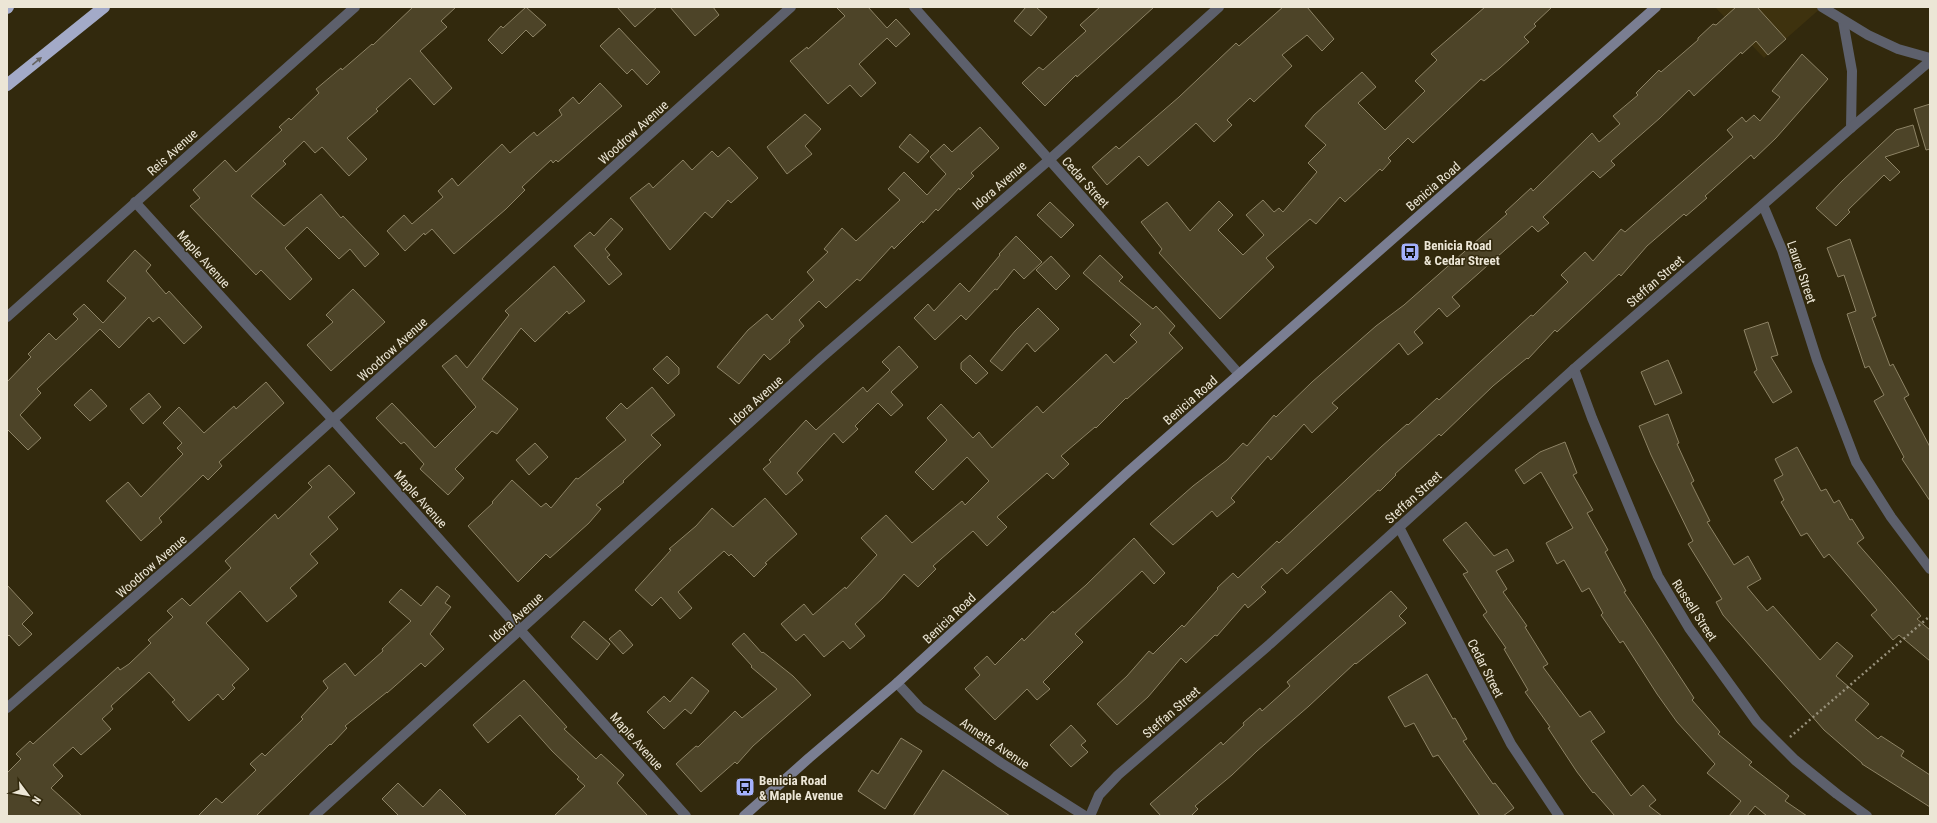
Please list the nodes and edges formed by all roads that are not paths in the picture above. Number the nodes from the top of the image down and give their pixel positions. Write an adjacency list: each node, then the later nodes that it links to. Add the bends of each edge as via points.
1 (104, 7): 10 (highway, one-way to 1)
2 (355, 7): 13 (street, Reis Avenue)
3 (791, 7): 18 (street, Woodrow Avenue)
4 (914, 7): 12 (street, Cedar Street)
5 (1219, 7): 12 (street, Idora Avenue)
6 (1656, 7): 17 (main road, Benicia Road)
7 (1822, 7): 8 (street)
8 (1844, 21): 9 (street, via 1898,49); 11 (street, via 1852,71)
9 (1930, 60): 11 (street)
10 (7, 85)
11 (1851, 128): 14 (street)
12 (1049, 160): 17 (street, Cedar Street); 21 (street, Idora Avenue, via 821,358)
13 (136, 202): 15 (street, Reis Avenue); 18 (street, Maple Avenue)
14 (1763, 205): 16 (street, Steffan Street); 20 (street, Laurel Street, via 1782,250 1817,360 1856,462 1891,517)
15 (7, 316)
16 (1574, 369): 19 (street, Steffan Street); 30 (street, Russell Street, via 1658,576 1689,628 1757,722 1837,794)
17 (1239, 374): 22 (main road, Benicia Road)
18 (333, 420): 21 (street, Maple Avenue); 23 (street, Woodrow Avenue)
19 (1399, 527): 28 (street, Steffan Street, via 1270,644 1118,775 1100,795); 29 (street, Cedar Street, via 1511,744)
20 (1930, 569)
21 (521, 630): 24 (street, Idora Avenue); 25 (street, Maple Avenue)
22 (897, 683): 26 (main road, Benicia Road); 27 (street, Annette Avenue, via 920,708)
23 (7, 708)
24 (314, 816)
25 (686, 816)
26 (744, 816)
27 (1085, 816)
28 (1090, 816)
29 (1559, 816)
30 (1867, 816)

